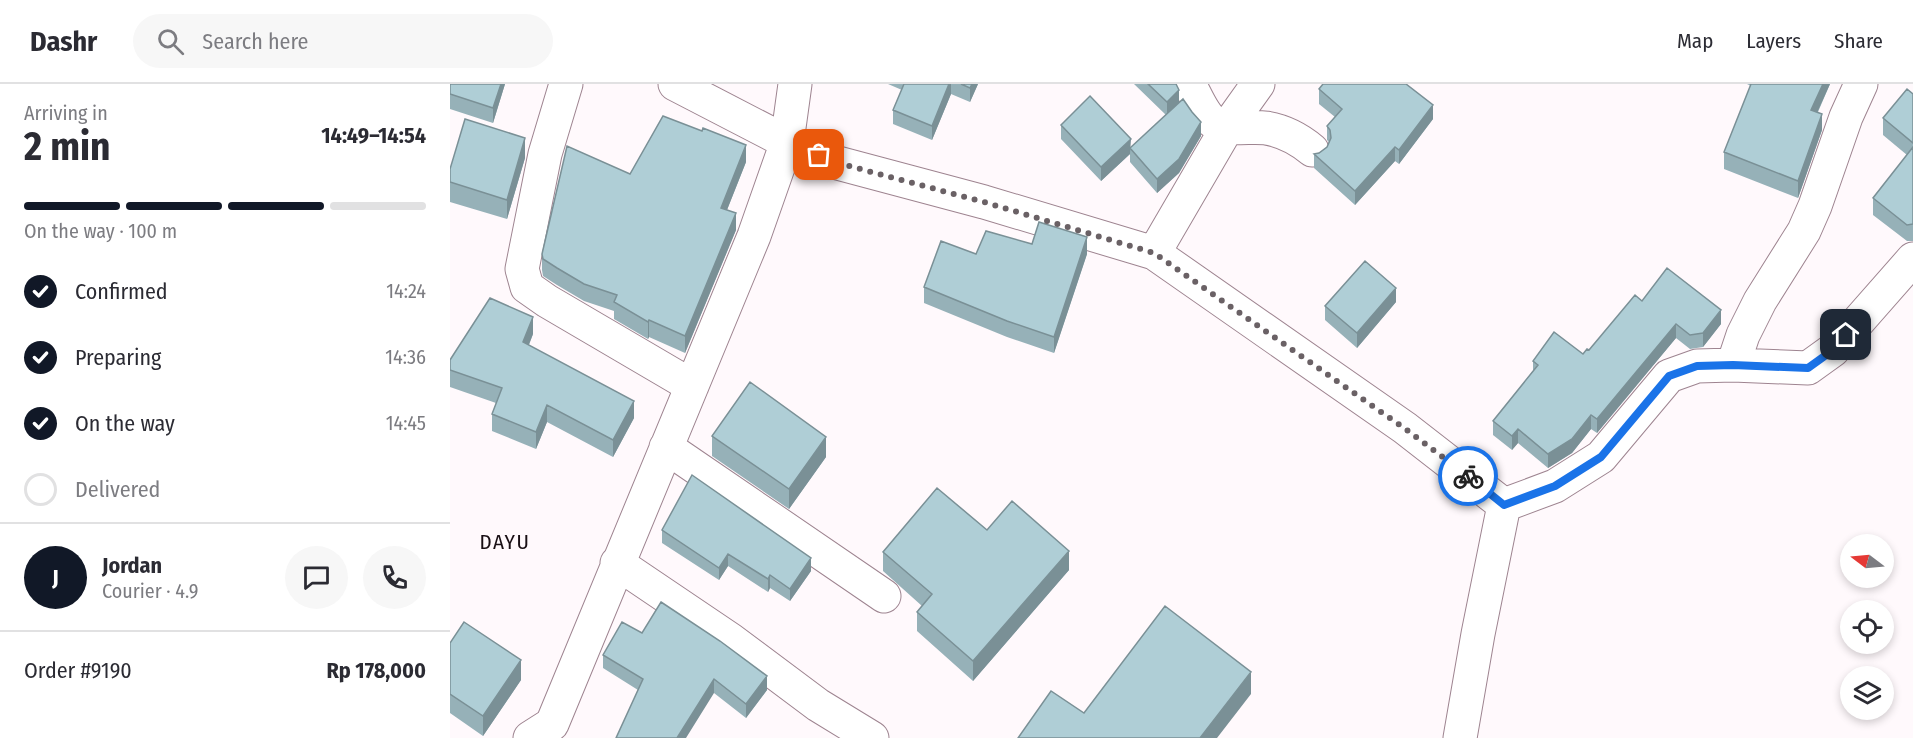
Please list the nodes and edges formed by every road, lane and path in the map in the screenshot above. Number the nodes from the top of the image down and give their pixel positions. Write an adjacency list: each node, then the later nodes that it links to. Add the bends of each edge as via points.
1 (566, 84): 13 (street, via 544,154 522,269 528,287)
2 (675, 84): 8 (street)
3 (795, 84): 8 (street)
4 (1189, 84): 7 (street, via 1214,122)
5 (1258, 84): 7 (street)
6 (1861, 84): 12 (street, via 1804,231 1760,301)
7 (1228, 126): 9 (street, via 1277,131 1298,138); 10 (street)
8 (787, 142): 10 (street, via 834,162); 13 (street, via 754,236)
9 (1312, 150)
10 (1154, 253): 15 (street, via 1404,428)
11 (1913, 259): 12 (street, via 1833,350 1808,368)
12 (1733, 365): 15 (street, via 1697,366 1669,376 1601,457 1555,486)
13 (692, 386): 14 (street)
14 (666, 447): 16 (street); 17 (street)
15 (1504, 505): 20 (street)
16 (617, 563): 18 (street, via 552,724); 19 (street, via 818,705)
17 (884, 596)
18 (530, 738)
19 (872, 738)
20 (1460, 738)

